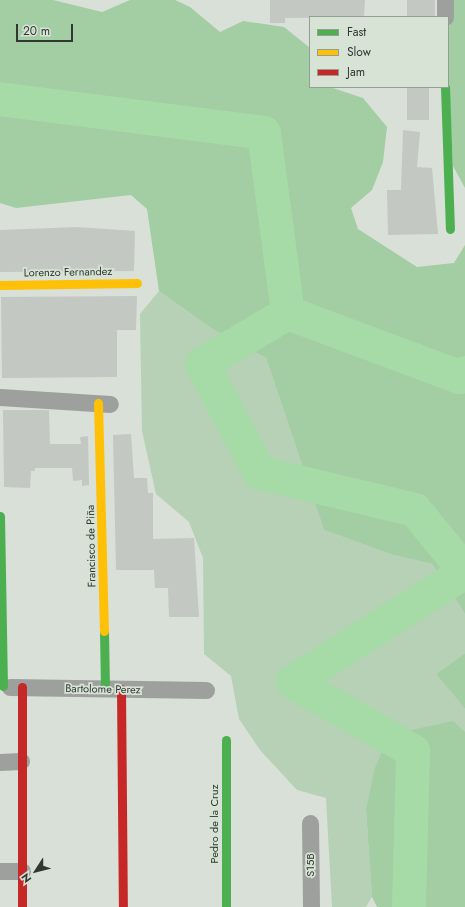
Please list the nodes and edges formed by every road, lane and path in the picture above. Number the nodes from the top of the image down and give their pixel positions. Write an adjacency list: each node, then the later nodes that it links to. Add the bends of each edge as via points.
1 (445, 0): 2 (street)
2 (445, 16)
3 (445, 88): 4 (street)
4 (450, 229)
5 (137, 283): 6 (street, Lorenzo Fernandez)
6 (0, 285)
7 (0, 397): 8 (street)
8 (104, 403): 12 (street, Francisco de Piña, via 101,439)
9 (0, 516): 10 (street)
10 (2, 686): 11 (street, Bartolome Perez)
11 (22, 687): 12 (street, Bartolome Perez); 15 (street)
12 (113, 689): 13 (street, Bartolome Perez); 21 (street, Francisco de Piña)
13 (206, 690)
14 (226, 740): 22 (street, Pedro de la Cruz)
15 (21, 761): 16 (street); 19 (street)
16 (0, 762)
17 (310, 823): 23 (street, S15B)
18 (0, 871): 19 (street)
19 (22, 871): 20 (street)
20 (22, 907)
21 (123, 907)
22 (226, 907)
23 (311, 907)

